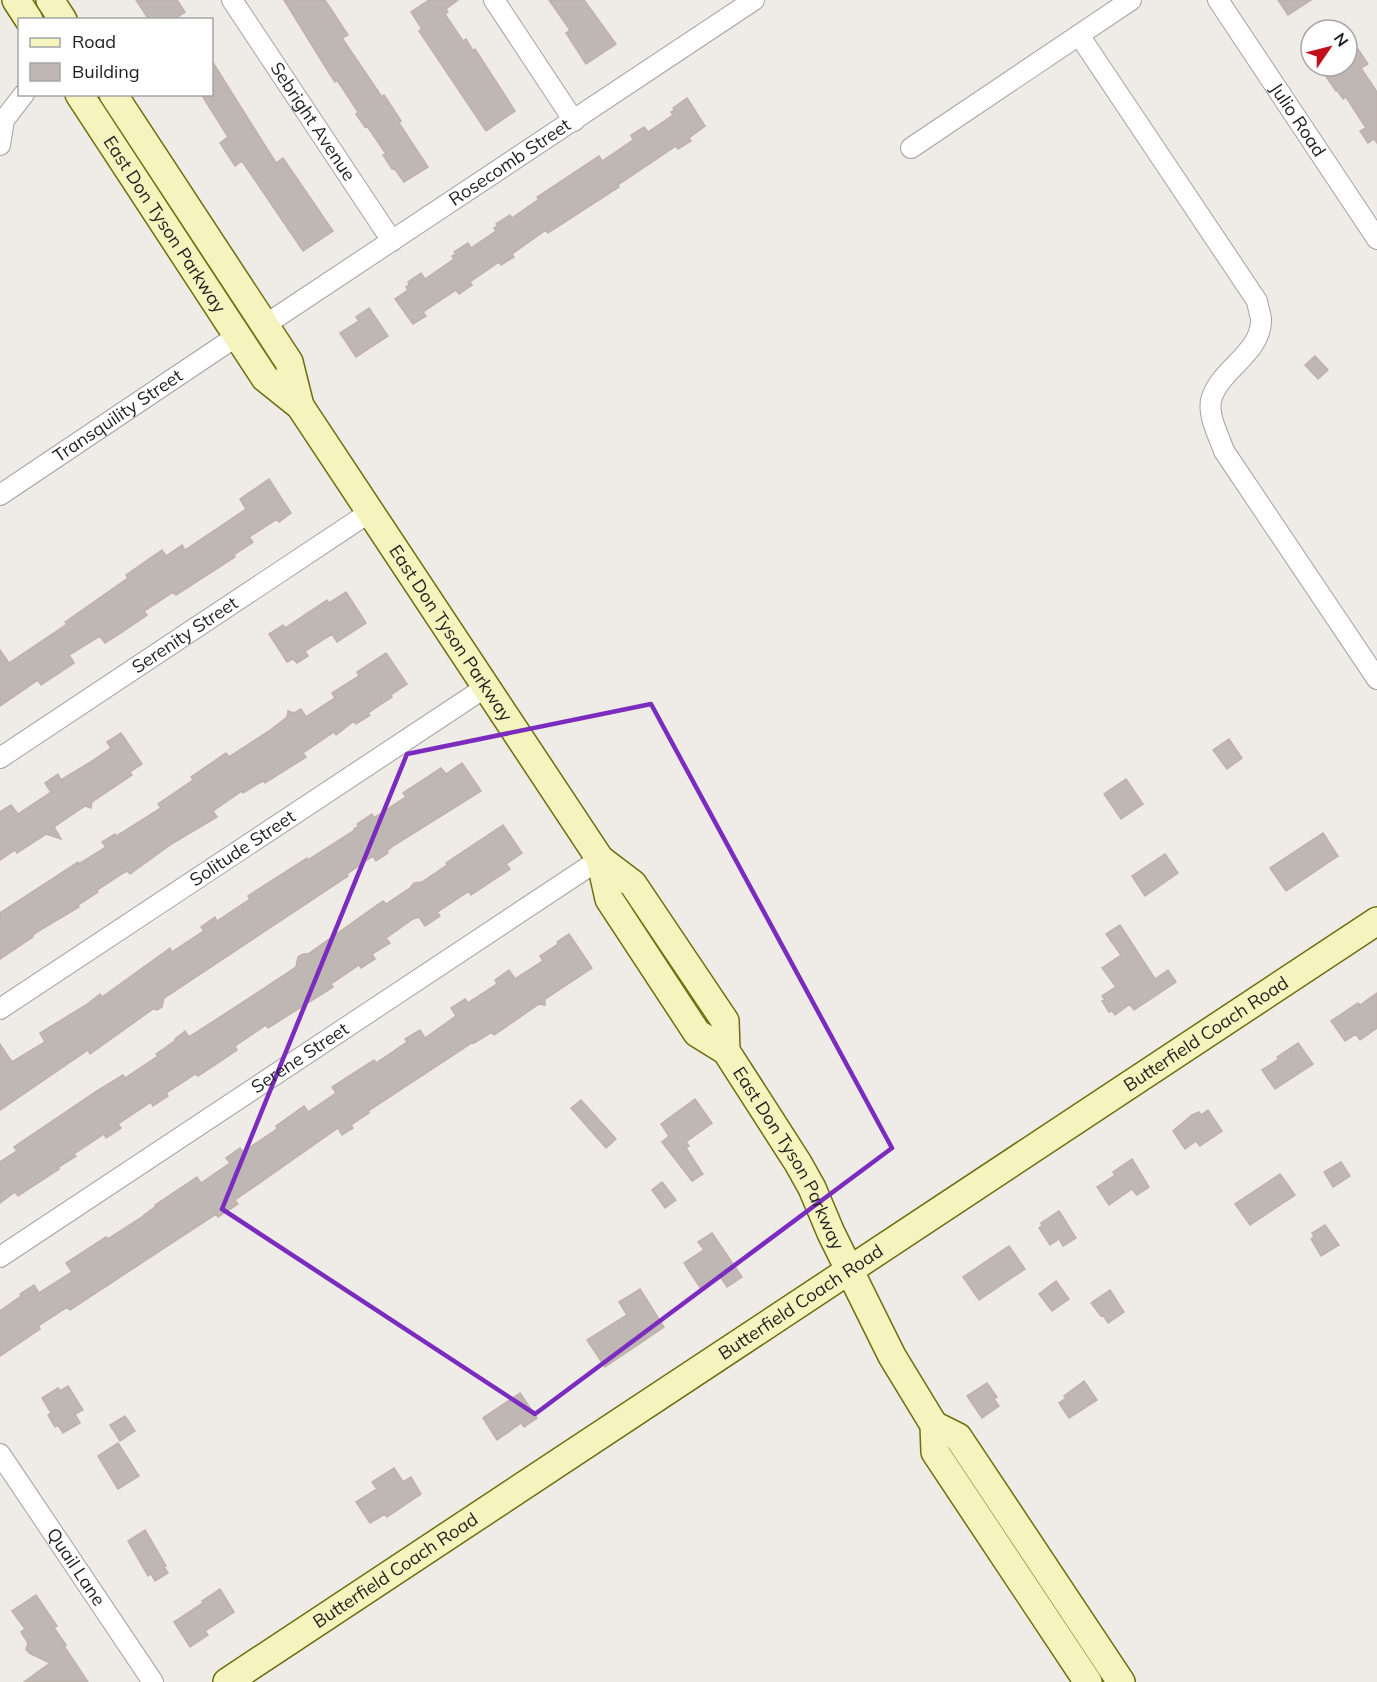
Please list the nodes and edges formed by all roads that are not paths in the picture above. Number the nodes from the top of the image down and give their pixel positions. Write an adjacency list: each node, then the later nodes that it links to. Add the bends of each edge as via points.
1 (16, 0): 8 (main road)
2 (50, 0): 9 (main road)
3 (232, 0): 18 (street, Sebright Avenue)
4 (494, 0): 14 (street)
5 (754, 0): 14 (street, Rosecomb Street)
6 (1131, 0): 10 (street)
7 (1218, 0): 17 (street, Julio Road)
8 (28, 18)
9 (62, 18)
10 (1079, 35): 16 (street); 24 (street, via 1257,301 1261,321 1254,344 1211,398 1212,417 1224,451)
11 (22, 96): 15 (street, via 4,120)
12 (80, 96): 20 (main road, East Don Tyson Parkway)
13 (113, 96): 19 (main road, East Don Tyson Parkway)
14 (574, 121): 18 (street, Rosecomb Street)
15 (0, 146)
16 (911, 148)
17 (1377, 239)
18 (392, 241): 19 (street, Rosecomb Street)
19 (265, 325): 21 (main road, East Don Tyson Parkway, via 289,362)
20 (237, 336): 21 (main road, East Don Tyson Parkway, via 265,378); 22 (street, Transquility Street)
21 (300, 406): 23 (main road, East Don Tyson Parkway)
22 (0, 495)
23 (370, 512): 25 (main road, East Don Tyson Parkway); 26 (street, Serenity Street)
24 (1377, 679)
25 (486, 687): 27 (main road, East Don Tyson Parkway); 29 (street, Solitude Street)
26 (0, 758)
27 (600, 859): 30 (street, Serene Street); 31 (main road, East Don Tyson Parkway, via 609,899 697,1033 726,1051 798,1163)
28 (1377, 921): 31 (main road, Butterfield Coach Road)
29 (0, 1009)
30 (0, 1257)
31 (849, 1270): 32 (main road, East Don Tyson Parkway, via 902,1376); 35 (main road, Butterfield Coach Road)
32 (934, 1425): 36 (main road, East Don Tyson Parkway, via 936,1452); 37 (main road, East Don Tyson Parkway, via 958,1437)
33 (0, 1454): 34 (street, Quail Lane)
34 (153, 1682)
35 (227, 1682)
36 (1088, 1682)
37 (1121, 1682)

